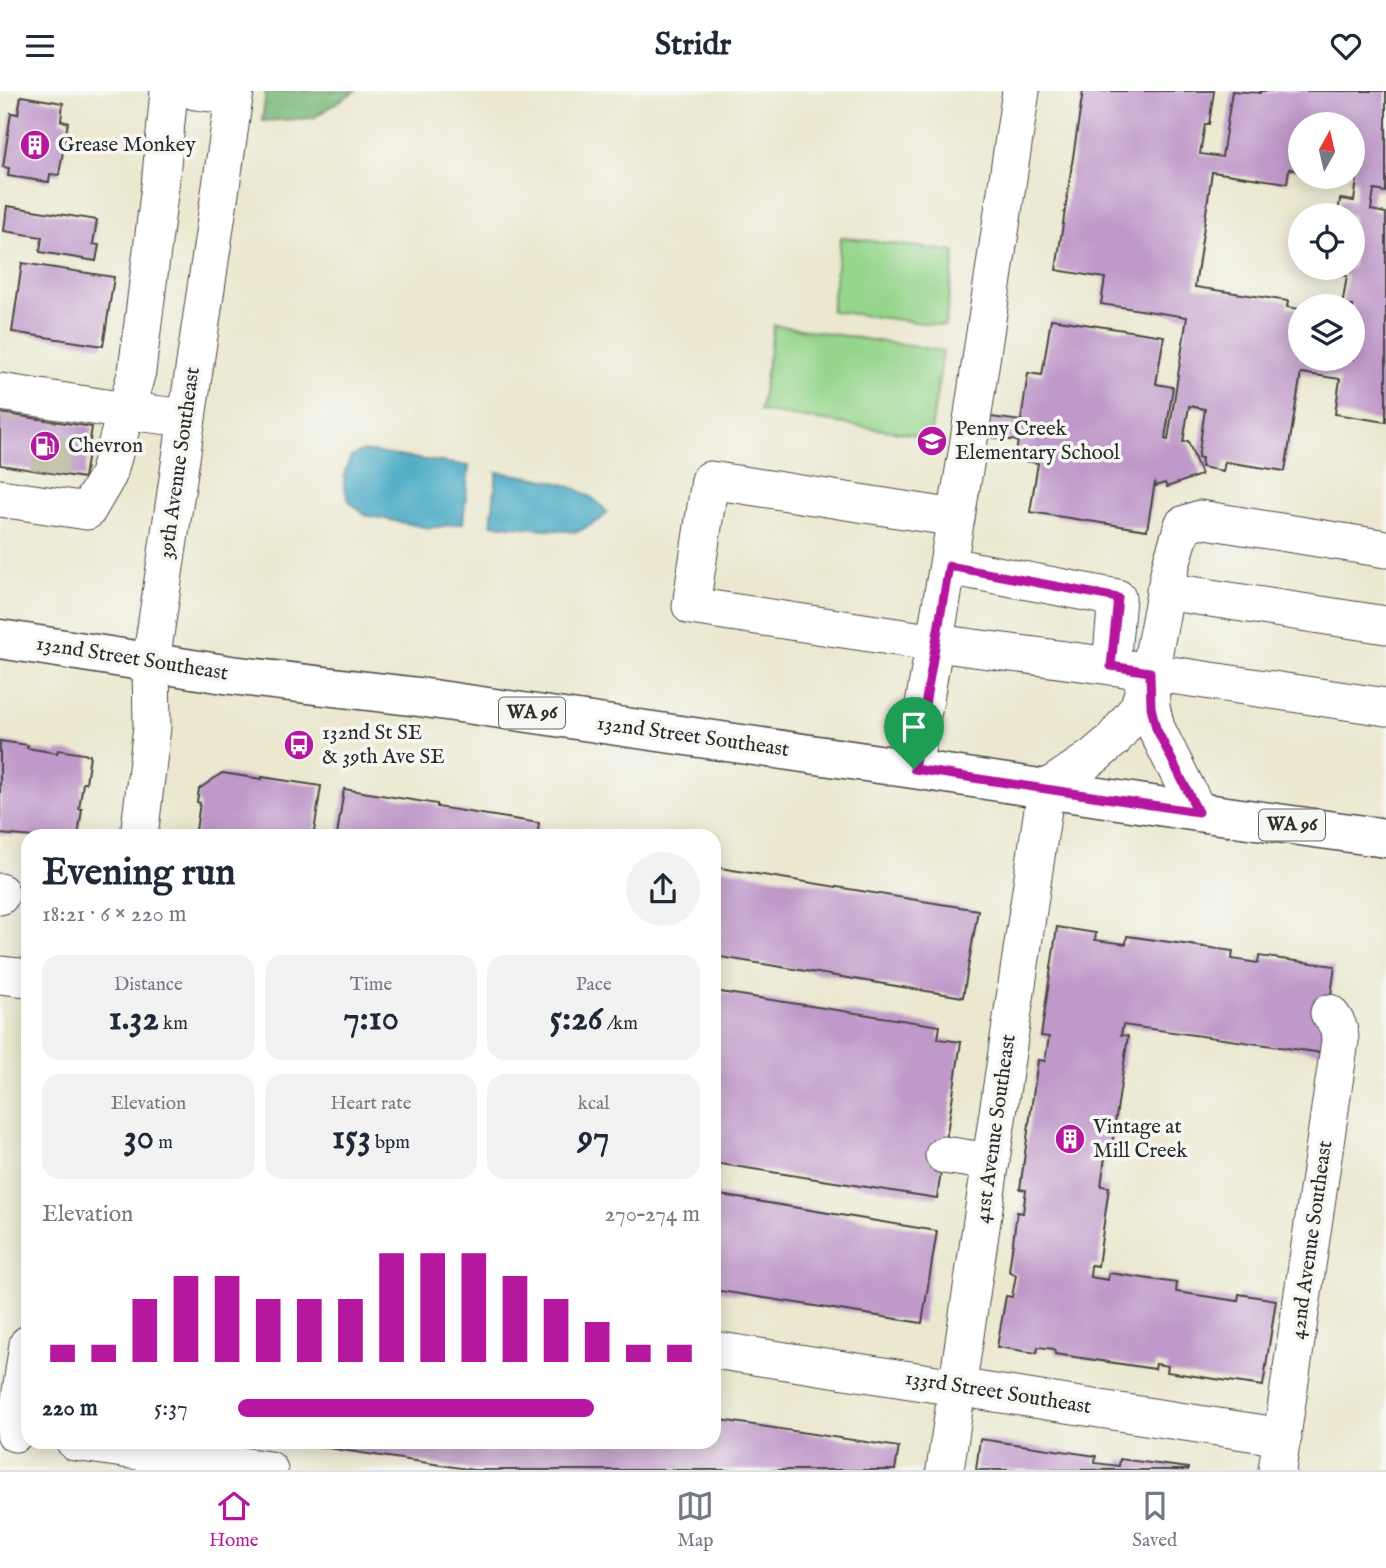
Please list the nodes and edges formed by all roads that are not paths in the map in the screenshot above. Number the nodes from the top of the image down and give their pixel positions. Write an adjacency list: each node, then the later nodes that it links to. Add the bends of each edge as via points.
1 (169, 91): 6 (street, via 137,372)
2 (195, 91): 4 (street)
3 (1021, 91): 9 (street)
4 (235, 94): 7 (street, 39th Avenue Southeast)
5 (1, 399): 6 (street, via 57,411)
6 (126, 411): 7 (street); 8 (street, via 108,475 88,511 46,489)
7 (187, 418): 16 (street, 39th Avenue Southeast)
8 (0, 498)
9 (956, 519): 11 (street); 15 (street, via 710,480 691,606)
10 (1386, 549): 12 (street, via 1200,519 1183,525)
11 (949, 566): 15 (street); 17 (street, via 1118,598)
12 (1167, 579): 13 (street); 18 (street)
13 (1386, 625)
14 (0, 639): 16 (main road, 132nd Street Southeast / WA 96)
15 (936, 643): 17 (street); 20 (street)
16 (150, 662): 20 (main road, 132nd Street Southeast / WA 96); 23 (street, 39th Avenue Southeast, via 152,727)
17 (1111, 666): 18 (street)
18 (1150, 672): 19 (street); 21 (street, via 1138,708 1112,740); 22 (street, via 1156,728)
19 (1386, 707)
20 (914, 769): 21 (main road, 132nd Street Southeast / WA 96)
21 (1046, 789): 22 (main road, 132nd Street Southeast / WA 96); 29 (street, 41st Avenue Southeast)
22 (1198, 812): 24 (main road, 132nd Street Southeast / WA 96)
23 (140, 829)
24 (1386, 838)
25 (0, 975): 26 (street)
26 (21, 977)
27 (1329, 1013): 35 (street, 42nd Avenue Southeast, via 1340,1030 1340,1041)
28 (944, 1155): 29 (street)
29 (991, 1163): 31 (street, 41st Avenue Southeast)
30 (721, 1351): 31 (street, 133rd Street Southeast)
31 (959, 1387): 35 (street, 133rd Street Southeast); 37 (street, 41st Avenue Southeast)
32 (21, 1388): 33 (street)
33 (14, 1433)
34 (124, 1449): 36 (street)
35 (1280, 1453)
36 (269, 1470)
37 (946, 1470)

